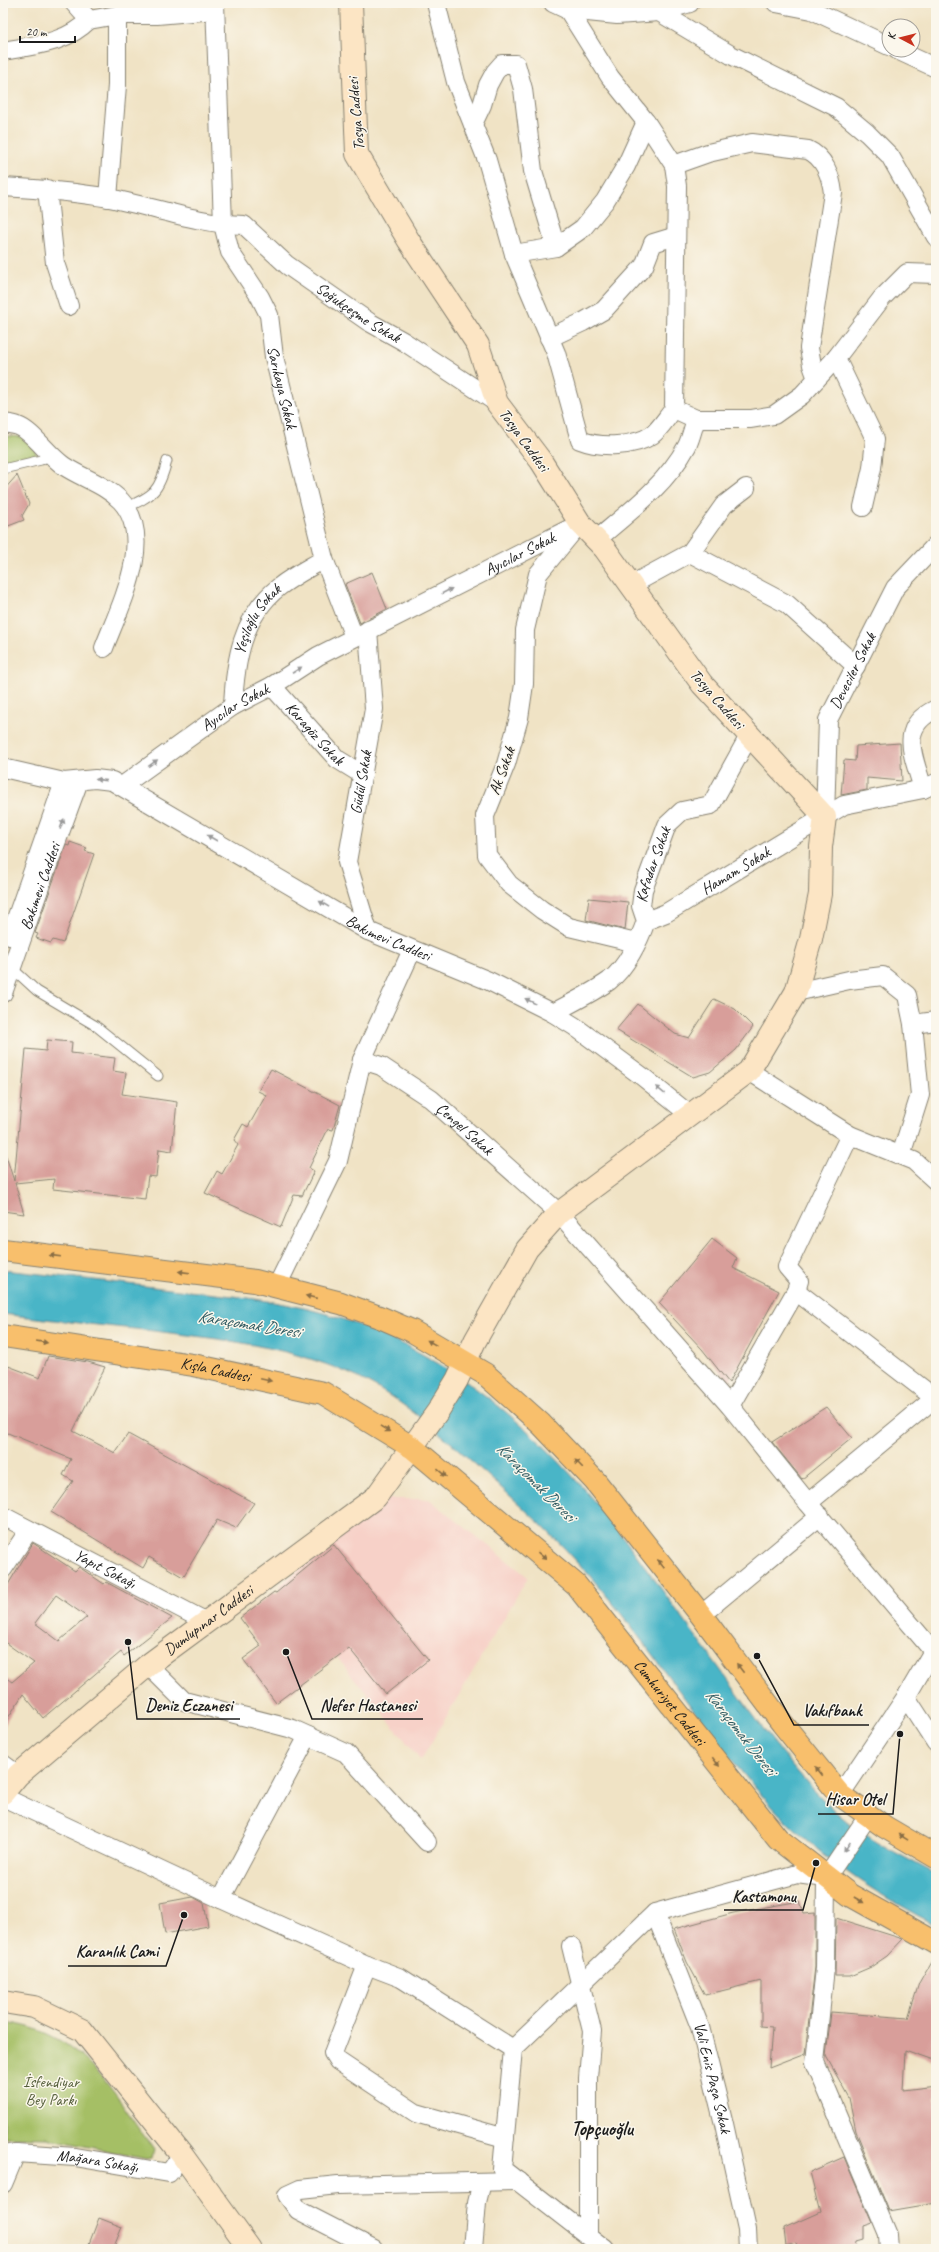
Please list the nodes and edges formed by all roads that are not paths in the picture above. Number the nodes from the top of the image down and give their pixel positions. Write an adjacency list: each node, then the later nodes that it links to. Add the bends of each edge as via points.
1 (74, 3): 10 (street)
2 (351, 3): 31 (main road, Tosya Caddesi, via 352,157 478,345)
3 (436, 3): 16 (street, via 456,82)
4 (690, 3): 8 (street)
5 (776, 3): 11 (street, via 812,10)
6 (215, 7): 9 (street, via 157,15); 21 (street, Sarıkaya Sokak)
7 (560, 7): 8 (street, via 617,15); 15 (street)
8 (659, 12): 23 (street, via 731,56 836,107 890,156)
9 (117, 15): 10 (street); 20 (street, via 117,85)
10 (89, 20): 12 (street, via 78,31 53,42)
11 (881, 42)
12 (3, 51)
13 (914, 58): 14 (street)
14 (936, 68)
15 (646, 122): 17 (street); 24 (street, via 626,166 605,201 583,228)
16 (472, 124): 24 (street, via 494,72 502,64 516,64 523,89 533,171); 25 (street, via 487,160)
17 (674, 165): 22 (street, via 677,186); 30 (street, via 708,153 752,143 808,150 822,162 831,178 833,193 809,348)
18 (3, 187): 19 (street, Soğukçeşme Sokak)
19 (47, 189): 20 (street, Soğukçeşme Sokak); 27 (street, via 55,263)
20 (108, 198): 21 (street, Soğukçeşme Sokak)
21 (223, 224): 31 (street, Soğukçeşme Sokak, via 244,225 287,265 369,322 403,341); 45 (street, Sarıkaya Sokak, via 230,252 269,315 274,357)
22 (676, 236): 28 (street, via 653,243 644,266 604,310); 32 (street)
23 (936, 237)
24 (556, 246): 25 (street)
25 (514, 254): 28 (street)
26 (936, 274): 29 (street, via 907,273 882,298)
27 (69, 306)
28 (549, 338): 32 (street, via 556,353 580,440 590,444 639,442 653,434)
29 (836, 358): 30 (street); 39 (street, via 875,439 872,468)
30 (817, 379): 33 (street, via 802,395 774,415 751,419)
31 (497, 403): 41 (main road, Tosya Caddesi, via 541,461)
32 (674, 409): 33 (street)
33 (696, 419): 42 (street, via 687,445 674,465 646,498)
34 (3, 423): 35 (street, via 19,426)
35 (51, 455): 37 (lane); 40 (street, via 63,465 106,489)
36 (167, 461): 40 (lane, via 162,480 151,496)
37 (3, 469)
38 (746, 488): 44 (street, via 724,505)
39 (863, 507)
40 (126, 508): 48 (street, via 132,516 135,555 130,581)
41 (580, 523): 42 (main road, Tosya Caddesi); 47 (street, Ayıcılar Sokak, one-way to 41); 62 (street, Ak Sokak, via 538,574 525,630 524,684 519,718 506,764 485,816 486,855 509,884 569,927)
42 (595, 542): 46 (main road, Tosya Caddesi, via 605,549)
43 (936, 545): 49 (street, Deveciler Sokak, via 895,588)
44 (690, 553): 46 (street); 49 (street, via 787,604)
45 (324, 559): 47 (street); 51 (street, Yeşiloğlu Sokak, via 279,587 254,612 237,661)
46 (631, 585): 53 (main road, Tosya Caddesi, via 702,684)
47 (361, 634): 50 (street, Ayıcılar Sokak, one-way to 47, via 318,656); 55 (street, Güdül Sokak, via 374,709)
48 (104, 648)
49 (856, 666): 59 (street, Deveciler Sokak, via 828,720)
50 (272, 686): 51 (street, Ayıcılar Sokak); 55 (street, Karagöz Sokak, via 337,758)
51 (233, 706): 57 (street, Ayıcılar Sokak, one-way to 51)
52 (936, 708): 58 (street, via 916,721 912,732 912,748)
53 (749, 736): 59 (main road, Tosya Caddesi); 60 (street, Kafadar Sokak, via 711,805 682,811 667,825 643,890 641,906)
54 (3, 768): 56 (street, Bakımevi Caddesi)
55 (363, 775): 61 (street, Güdül Sokak, via 347,862)
56 (72, 781): 57 (street, Bakımevi Caddesi, one-way to 56, via 112,781 95,779); 64 (street)
57 (122, 786): 61 (street, Bakımevi Caddesi, one-way to 57)
58 (929, 786): 59 (street, Hamam Sokak, via 844,806)
59 (825, 817): 60 (street, Hamam Sokak, via 666,913); 65 (main road, via 821,847 820,894)
60 (646, 921): 62 (street, Kafadar Sokak)
61 (368, 931): 63 (street, Bakımevi Caddesi)
62 (636, 943): 67 (street, Kafadar Sokak, via 610,980)
63 (412, 950): 67 (street, Bakımevi Caddesi, one-way to 63, via 489,981); 70 (street)
64 (7, 962): 66 (street); 72 (lane, via 37,991 96,1026)
65 (796, 992): 69 (street, via 849,980 884,976 906,995); 71 (main road)
66 (3, 993)
67 (553, 1013): 73 (street, Bakımevi Caddesi, one-way to 67, via 643,1076)
68 (936, 1021): 69 (street)
69 (913, 1024): 75 (street, via 920,1095)
70 (362, 1060): 78 (street, Çengel Sokak, via 381,1066 431,1099); 80 (street, via 338,1161)
71 (749, 1071): 73 (main road, Dumlupınar Caddesi); 74 (street)
72 (158, 1076)
73 (690, 1115): 78 (main road, Dumlupınar Caddesi)
74 (850, 1135): 75 (street); 81 (street, via 787,1267 799,1281)
75 (908, 1158): 76 (street); 77 (street)
76 (936, 1162)
77 (936, 1181)
78 (559, 1212): 83 (main road, Dumlupınar Caddesi, via 527,1249 475,1341); 85 (street, Çengel Sokak)
79 (3, 1250): 80 (main road, one-way to 79)
80 (277, 1286): 83 (main road, one-way to 80, via 412,1331 382,1318 342,1303 298,1294)
81 (796, 1291): 84 (street); 85 (street)
82 (3, 1336): 86 (main road, Kışla Caddesi, one-way to 86, via 193,1365 323,1393)
83 (466, 1362): 86 (main road, Dumlupınar Caddesi); 92 (main road, one-way to 83, via 595,1481 541,1424 485,1374)
84 (935, 1399): 87 (street)
85 (730, 1406): 87 (street, Çengel Sokak)
86 (413, 1448): 93 (main road, Dumlupınar Caddesi, via 376,1497); 106 (main road, Cumhuriyet Caddesi, one-way to 106, via 576,1585 778,1839)
87 (808, 1503): 89 (street, Çengel Sokak)
88 (3, 1516): 90 (street, Yapıt Sokağı)
89 (820, 1516): 92 (street); 94 (street, Çengel Sokak)
90 (29, 1530): 91 (street); 93 (street, Yapıt Sokağı)
91 (3, 1569)
92 (700, 1615): 101 (main road, one-way to 92)
93 (207, 1622): 95 (main road, Dumlupınar Caddesi)
94 (935, 1649): 96 (street)
95 (148, 1665): 97 (street, via 184,1700 294,1729); 99 (main road, Dumlupınar Caddesi)
96 (906, 1697): 98 (street); 101 (street)
97 (308, 1736): 104 (street, via 346,1753); 107 (street)
98 (936, 1743)
99 (11, 1769): 100 (main road, Dumlupınar Caddesi)
100 (3, 1793)
101 (840, 1795): 103 (main road)
102 (3, 1797): 107 (street)
103 (868, 1816): 105 (main road, one-way to 103); 106 (street, one-way to 106)
104 (427, 1842)
105 (936, 1857)
106 (826, 1878): 108 (street, via 797,1874); 109 (main road, Cumhuriyet Caddesi, one-way to 109, via 850,1895); 127 (street, via 825,1968 816,2062 888,2235)
107 (221, 1899): 111 (street)
108 (655, 1913): 112 (street); 126 (street, Vali Enis Paşa Sokak, via 700,2027 747,2230)
109 (936, 1943)
110 (571, 1946): 112 (street)
111 (368, 1965): 114 (street, via 401,1978); 115 (street, via 333,2053 338,2061 416,2113)
112 (580, 1985): 114 (street); 121 (street, via 592,2031 588,2078)
113 (3, 2002): 117 (main road, via 34,2007 82,2030)
114 (513, 2049): 115 (street)
115 (505, 2138): 118 (street, via 502,2169)
116 (9, 2154): 117 (street, Mağara Sokağı, via 75,2157 169,2173); 120 (street)
117 (182, 2155): 122 (main road)
118 (518, 2181): 119 (street); 121 (street)
119 (482, 2182): 123 (street, via 338,2185 300,2189 287,2195 298,2210); 124 (street, via 477,2202)
120 (3, 2184)
121 (588, 2235): 125 (street)
122 (250, 2249)
123 (374, 2249)
124 (473, 2249)
125 (605, 2249)
126 (748, 2249)
127 (889, 2249)

